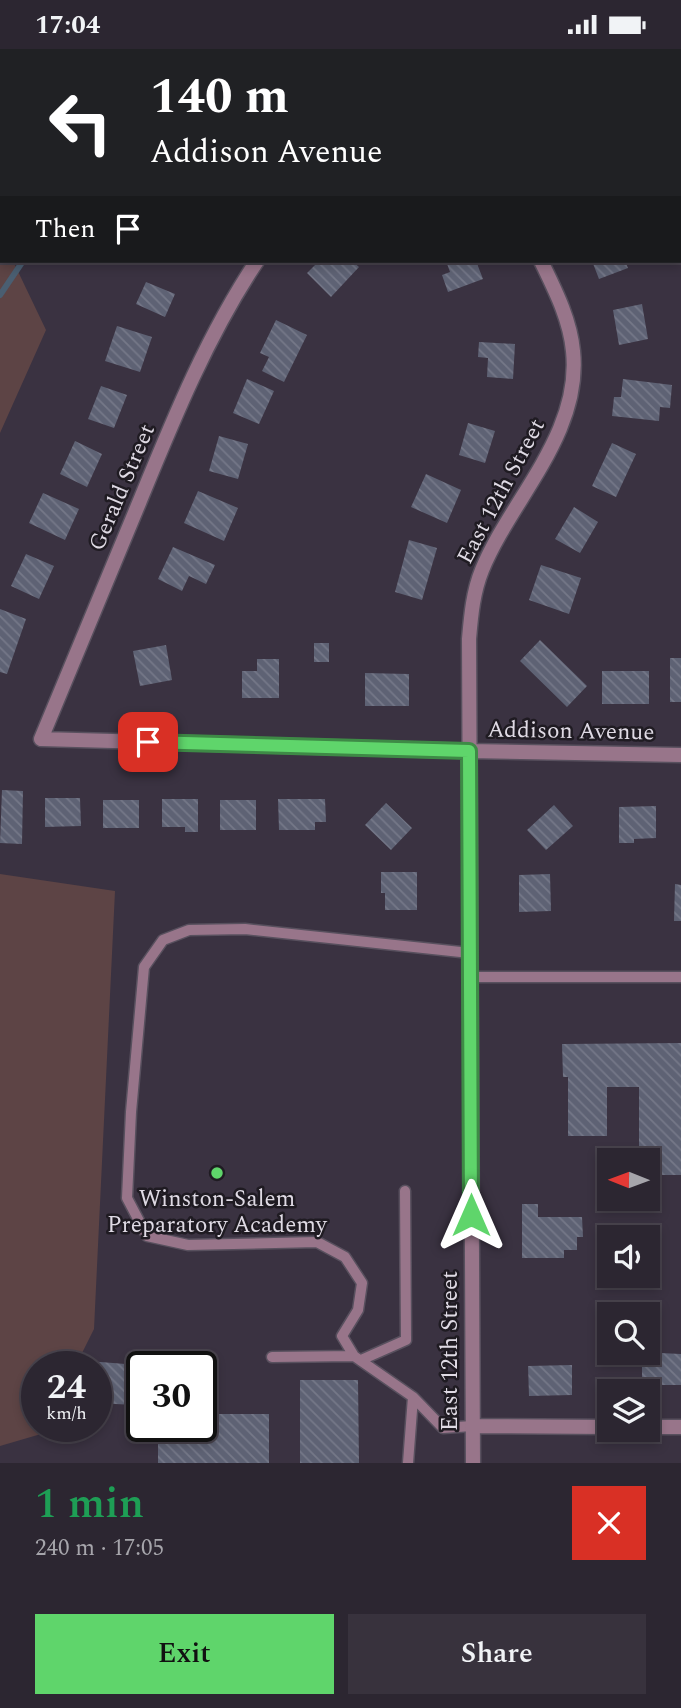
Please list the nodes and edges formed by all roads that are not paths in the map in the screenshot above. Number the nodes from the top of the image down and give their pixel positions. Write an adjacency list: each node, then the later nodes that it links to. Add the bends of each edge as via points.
1 (256, 263): 3 (street, Gerald Street, via 210,338)
2 (542, 263): 4 (street, East 12th Street, via 568,321 572,389 548,453 480,573 469,639)
3 (41, 739): 4 (street, Addison Avenue)
4 (469, 751): 5 (street, Addison Avenue); 6 (street, East 12th Street)
5 (681, 755)
6 (470, 953): 7 (street, East 12th Street); 11 (lane, via 244,929 189,930 163,940 144,967 128,1198 148,1236 188,1245 317,1242 345,1257 362,1283 358,1310 342,1335)
7 (470, 977): 8 (lane); 13 (street, East 12th Street)
8 (681, 977)
9 (405, 1191): 11 (lane, via 406,1340)
10 (272, 1357): 11 (lane)
11 (358, 1358): 12 (lane)
12 (413, 1397): 13 (lane, via 443,1428); 17 (lane)
13 (472, 1426): 14 (street); 18 (street, East 12th Street)
14 (597, 1427)
15 (660, 1427): 16 (street)
16 (681, 1427)
17 (408, 1463)
18 (473, 1463)

